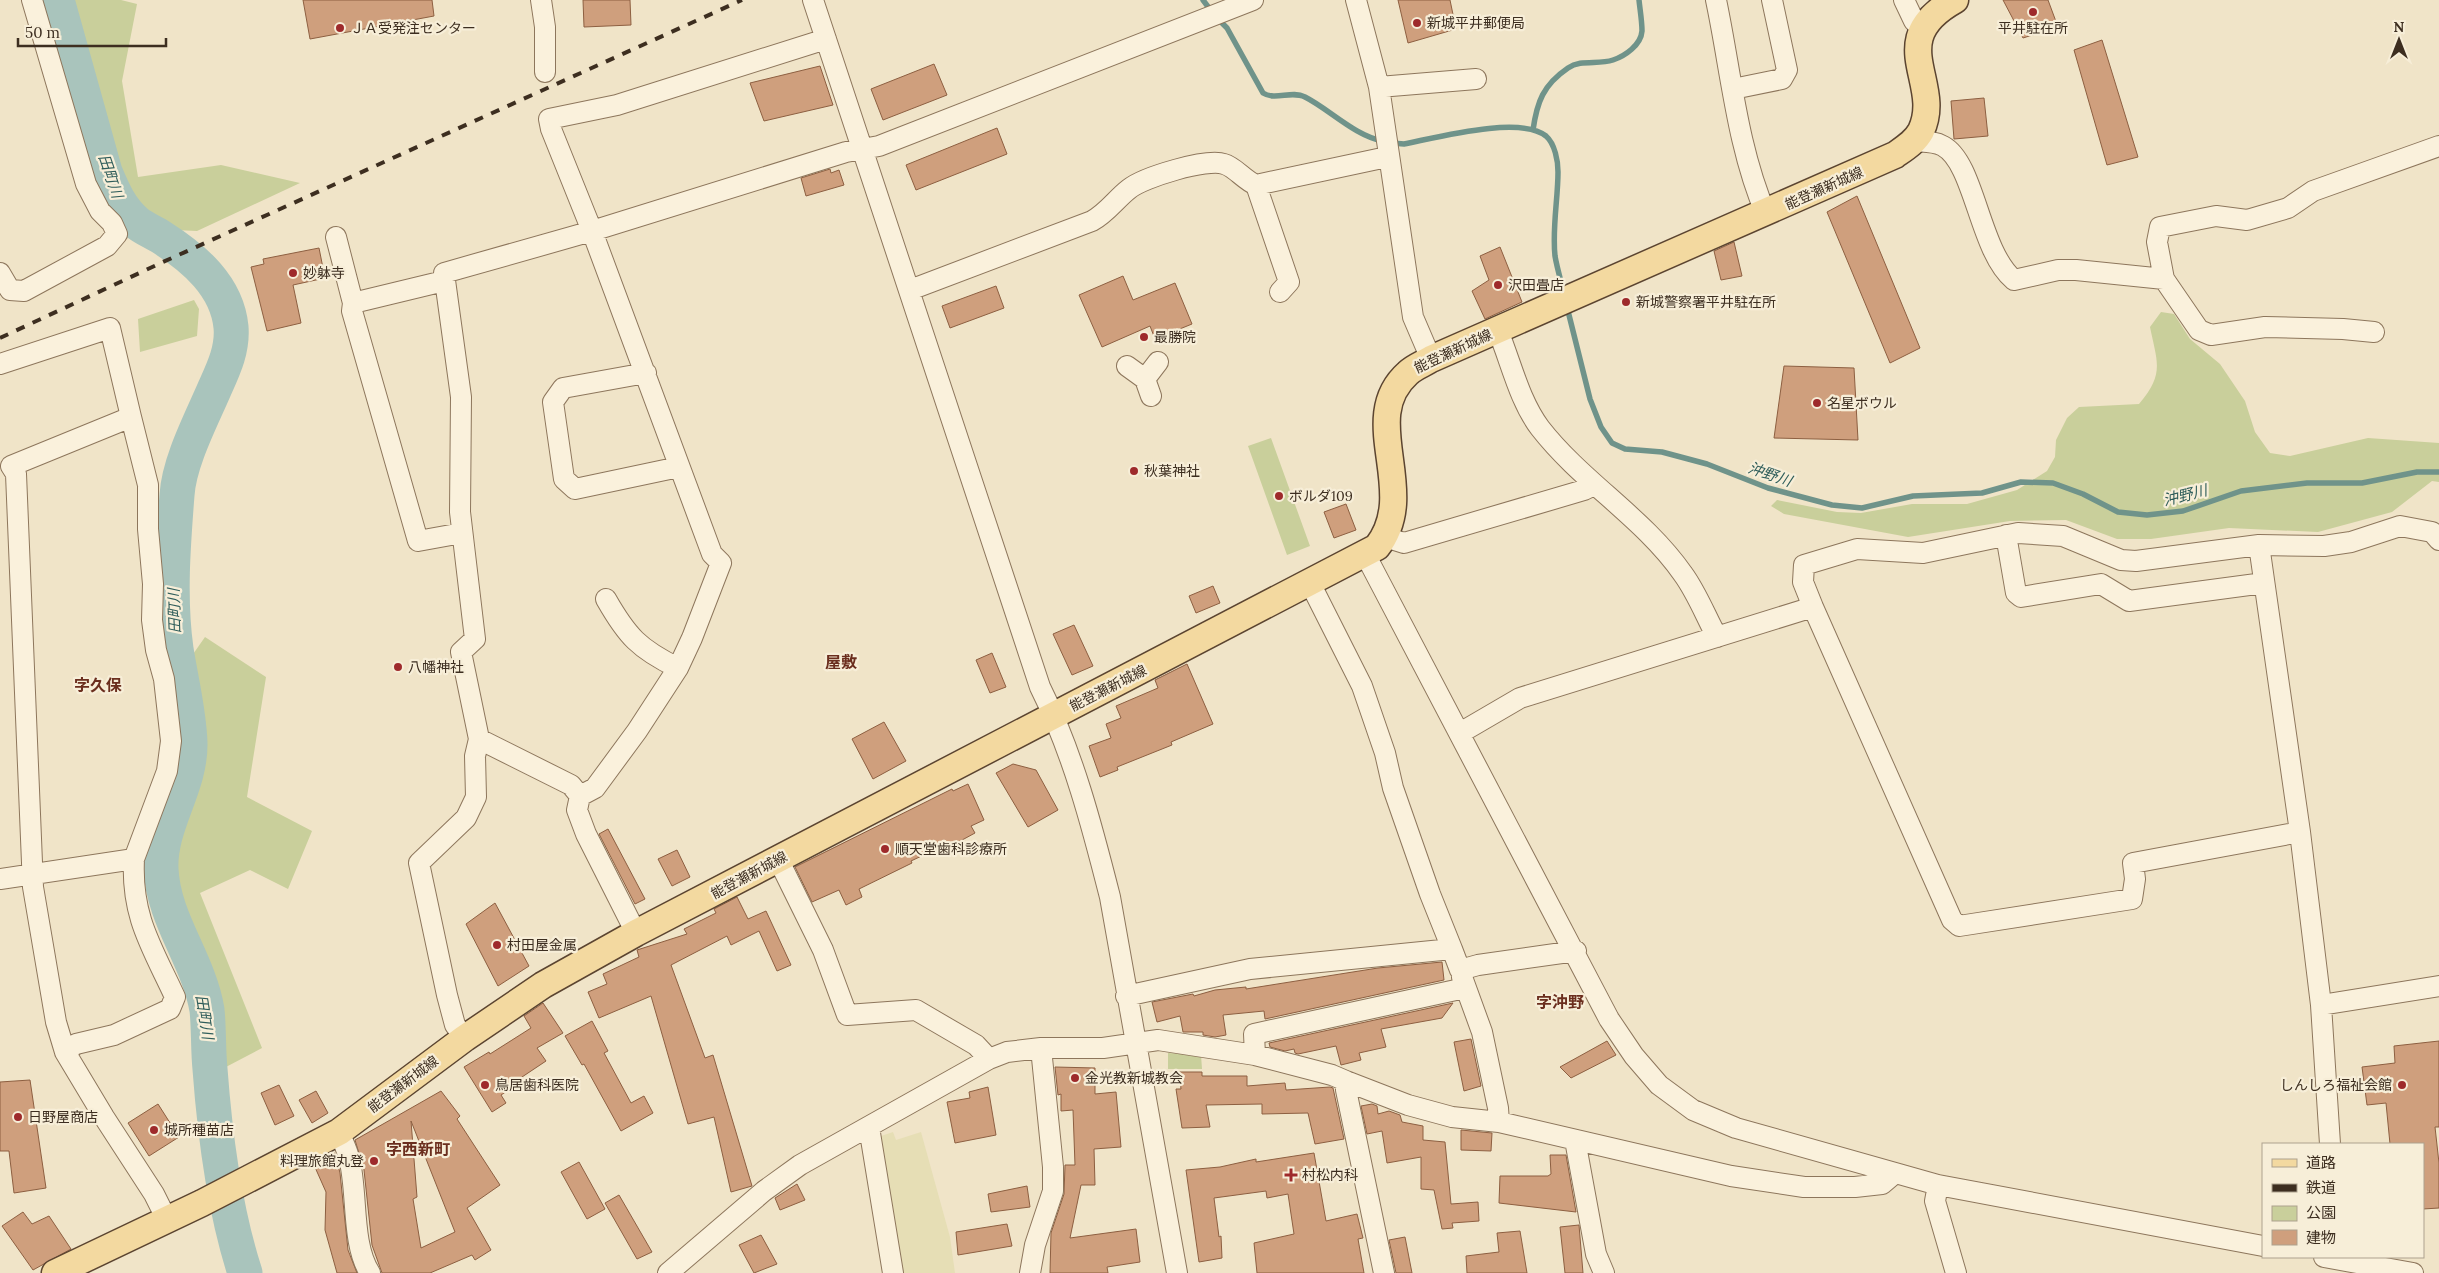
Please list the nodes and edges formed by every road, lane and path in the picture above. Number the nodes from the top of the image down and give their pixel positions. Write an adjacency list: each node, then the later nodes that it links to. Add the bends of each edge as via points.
1 (32, 0): 24 (street, via 86,184 117,234 107,246 24,291 10,290)
2 (541, 0): 12 (street)
3 (812, 0): 11 (street)
4 (1253, 0): 18 (street, via 879,146)
5 (1356, 0): 14 (street)
6 (1716, 0): 15 (street)
7 (1772, 0): 15 (street, via 1787,70 1782,79)
8 (1904, 0): 10 (street, via 1914,22)
9 (1955, 0): 10 (main road, via 1936,11)
10 (1923, 28): 16 (main road, 能登瀬新城線, via 1919,48 1925,116 1921,131)
11 (826, 39): 18 (street); 22 (street, via 617,105 549,119)
12 (545, 72)
13 (1476, 79): 14 (street)
14 (1379, 87): 19 (street)
15 (1733, 89): 21 (street, via 1738,120)
16 (1913, 142): 21 (main road, 能登瀬新城線, via 1896,155); 25 (street, via 1933,142 1944,146 1955,156 1988,243 2006,274 2014,280 2058,270)
17 (2439, 146): 25 (street, via 2313,191 2288,208 2247,220 2216,216 2160,226 2157,242)
18 (863, 149): 22 (street); 27 (street)
19 (1388, 157): 20 (street); 32 (street, via 1413,318)
20 (1256, 185): 27 (street, via 1244,180 1227,164 1214,161 1152,177 1130,188 1104,214 1092,221); 28 (street, via 1288,282)
21 (1766, 214): 30 (main road, 能登瀬新城線)
22 (592, 231): 26 (street, via 444,273); 36 (street)
23 (336, 237): 29 (street)
24 (0, 273)
25 (2164, 279): 31 (street, via 2199,330 2211,335 2265,327)
26 (444, 280): 29 (street); 41 (street, via 461,397)
27 (910, 290): 53 (street, via 1040,688)
28 (1280, 292)
29 (353, 303): 41 (street, via 352,311 418,541)
30 (1498, 331): 32 (main road, 能登瀬新城線); 40 (street, via 1527,405 1540,427)
31 (2374, 332)
32 (1431, 359): 43 (main road, 能登瀬新城線, via 1408,372 1395,386 1387,408 1394,492 1393,520)
33 (1158, 362): 35 (street, via 1148,388)
34 (0, 364): 37 (street, via 110,328)
35 (1127, 366)
36 (646, 373): 38 (street); 38 (street, via 562,388 553,402 564,479 575,489)
37 (131, 417): 39 (street); 58 (street, via 148,485 152,620 172,742 167,771)
38 (679, 467): 52 (street, via 712,554 721,563)
39 (6, 468): 60 (street, via 16,474)
40 (1594, 485): 43 (street, via 1404,543); 51 (street, via 1657,543 1684,574)
41 (462, 533): 55 (street, via 475,639 461,652)
42 (2006, 535): 45 (street, via 2063,536 2121,560); 48 (street, via 2016,593 2021,596 2101,584 2129,602); 50 (street, via 1923,553 1857,549 1804,566 1803,582)
43 (1385, 537): 46 (main road, 能登瀬新城線, via 1378,547)
44 (2439, 540): 45 (street, via 2432,532 2400,526 2351,542 2324,546)
45 (2258, 545): 48 (street)
46 (1365, 554): 47 (main road, 能登瀬新城線); 54 (street)
47 (1310, 583): 53 (main road, 能登瀬新城線); 63 (street, via 1362,686 1385,753 1393,788)
48 (2264, 584): 57 (street)
49 (606, 598): 52 (street, via 620,625 637,643 650,654)
50 (1813, 607): 51 (street); 57 (street, via 1952,920 1959,926 2132,899 2133,864)
51 (1717, 637): 54 (street, via 1520,698)
52 (678, 668): 56 (street, via 595,788)
53 (1054, 715): 59 (main road, 能登瀬新城線); 67 (street, via 1094,836 1110,897)
54 (1460, 733): 64 (street, via 1512,837)
55 (479, 739): 56 (street, via 571,785); 69 (street, via 476,797 466,818 419,863 447,995 455,1025)
56 (580, 796): 62 (street, via 577,810 586,834)
57 (2300, 832): 68 (street)
58 (134, 859): 60 (street); 72 (street, via 134,900 141,925 175,997 170,1009 114,1035 76,1044)
59 (778, 859): 62 (main road, 能登瀬新城線); 74 (street, via 823,950 847,1015 916,1010 976,1045)
60 (32, 873): 61 (street); 72 (street, via 56,1022)
61 (0, 878)
62 (636, 934): 69 (main road, 能登瀬新城線, via 543,984)
63 (1452, 948): 65 (street); 67 (street, via 1250,969)
64 (1576, 952): 65 (street, via 1478,965); 81 (street, via 1609,1018 1634,1056 1659,1085 1692,1110 1736,1128)
65 (1463, 979): 73 (street, via 1254,1034); 76 (street, via 1482,1032)
66 (2439, 986): 68 (street)
67 (1126, 996): 70 (street)
68 (2321, 1005): 80 (street)
69 (465, 1038): 78 (main road, 能登瀬新城線)
70 (1135, 1042): 71 (street, via 1103,1048); 73 (street, via 1167,1041); 91 (street)
71 (1041, 1048): 74 (street, via 1007,1052); 90 (street, via 1053,1191)
72 (65, 1052): 83 (street)
73 (1255, 1055): 75 (street)
74 (989, 1059): 77 (street)
75 (1346, 1081): 76 (street, via 1408,1105 1452,1117); 92 (street)
76 (1499, 1122): 79 (street)
77 (870, 1127): 88 (street, via 800,1165 764,1191); 89 (street)
78 (338, 1132): 83 (main road, 能登瀬新城線); 87 (street, via 349,1157 358,1232)
79 (1575, 1140): 81 (street, via 1731,1176 1804,1187 1882,1184); 93 (street, via 1596,1254)
80 (2330, 1143)
81 (1895, 1173): 82 (street)
82 (1938, 1185): 84 (street); 94 (street, via 1934,1201)
83 (167, 1220): 86 (main road, 能登瀬新城線)
84 (2262, 1246)
85 (2334, 1261): 95 (street)
86 (55, 1273)
87 (370, 1273)
88 (668, 1273)
89 (893, 1273)
90 (1030, 1273)
91 (1177, 1273)
92 (1384, 1273)
93 (1604, 1273)
94 (1956, 1273)
95 (2413, 1273)

